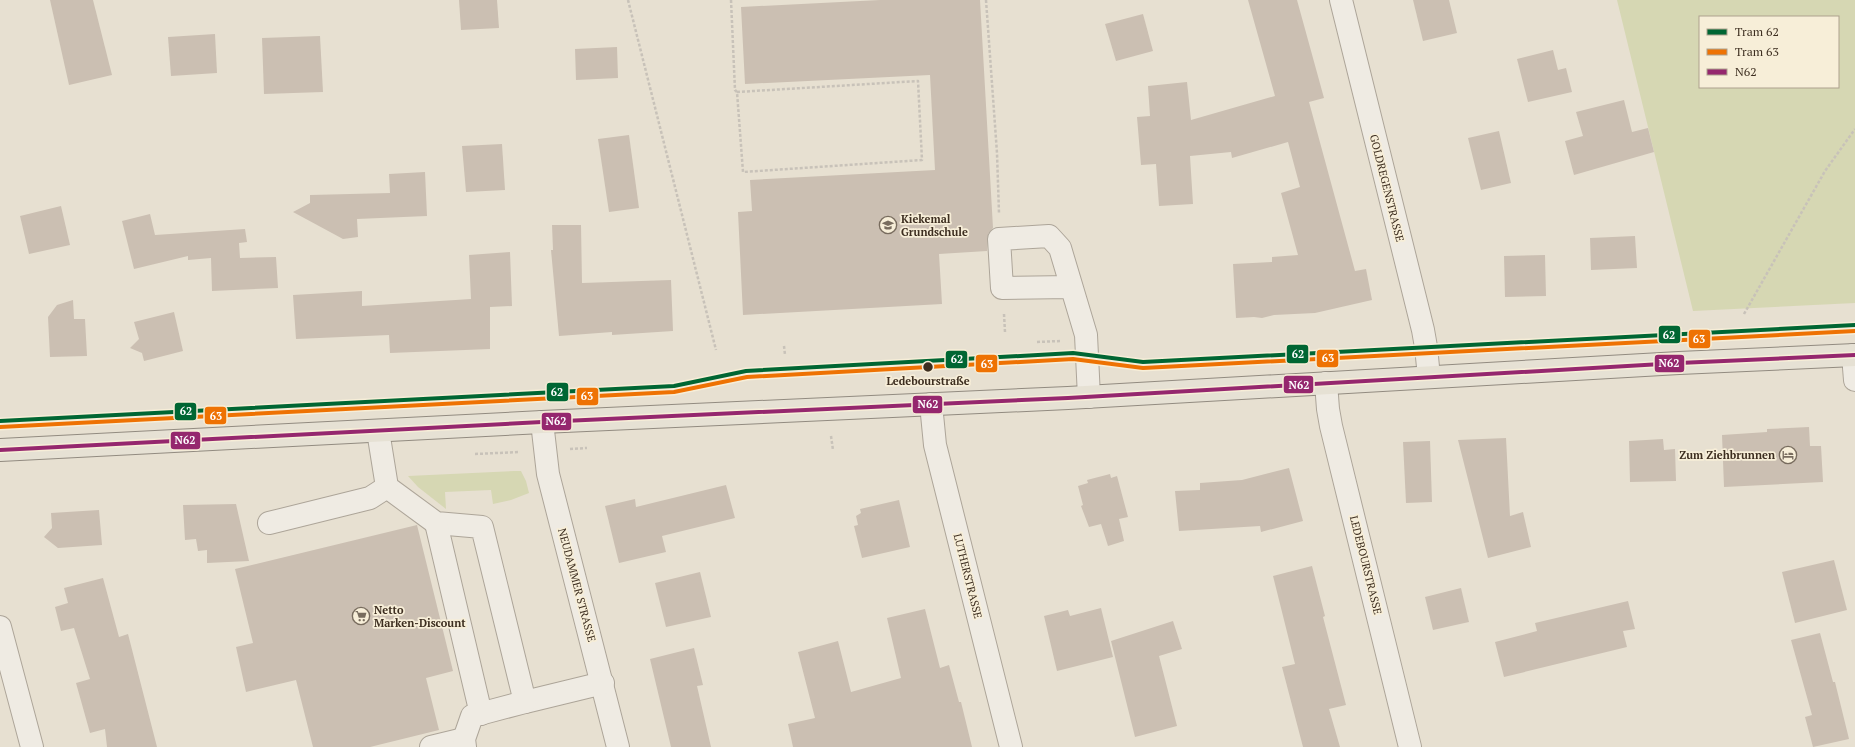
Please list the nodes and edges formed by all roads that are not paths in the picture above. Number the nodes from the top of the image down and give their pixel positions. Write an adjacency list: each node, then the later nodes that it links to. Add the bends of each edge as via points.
1 (1341, 0): 4 (street, GOLDREGENSTRASSE, via 1423,330)
2 (1071, 287): 2 (street, via 1002,288 1000,239 1049,236 1060,248); 7 (street, via 1086,335)
3 (1854, 355): 4 (main road); 5 (street)
4 (1429, 377): 6 (main road)
5 (1855, 380)
6 (1326, 383): 7 (main road); 24 (street, LEDEBOURSTRASSE, via 1331,426)
7 (1089, 397): 8 (main road)
8 (931, 404): 9 (main road); 23 (street, LUTHERSTRASSE, via 935,445)
9 (542, 422): 10 (main road); 16 (street, NEUDAMMER STRASSE, via 548,474)
10 (378, 431): 11 (main road); 12 (street)
11 (0, 450)
12 (387, 487): 13 (street); 14 (street, via 370,498)
13 (436, 523): 17 (street, via 482,527); 18 (street)
14 (269, 524)
15 (0, 627): 20 (street)
16 (602, 683): 17 (street); 22 (street, NEUDAMMER STRASSE)
17 (525, 702): 18 (street)
18 (481, 714): 19 (street, via 472,716)
19 (465, 743): 21 (street)
20 (32, 747)
21 (431, 747)
22 (618, 747)
23 (1011, 747)
24 (1410, 747)

